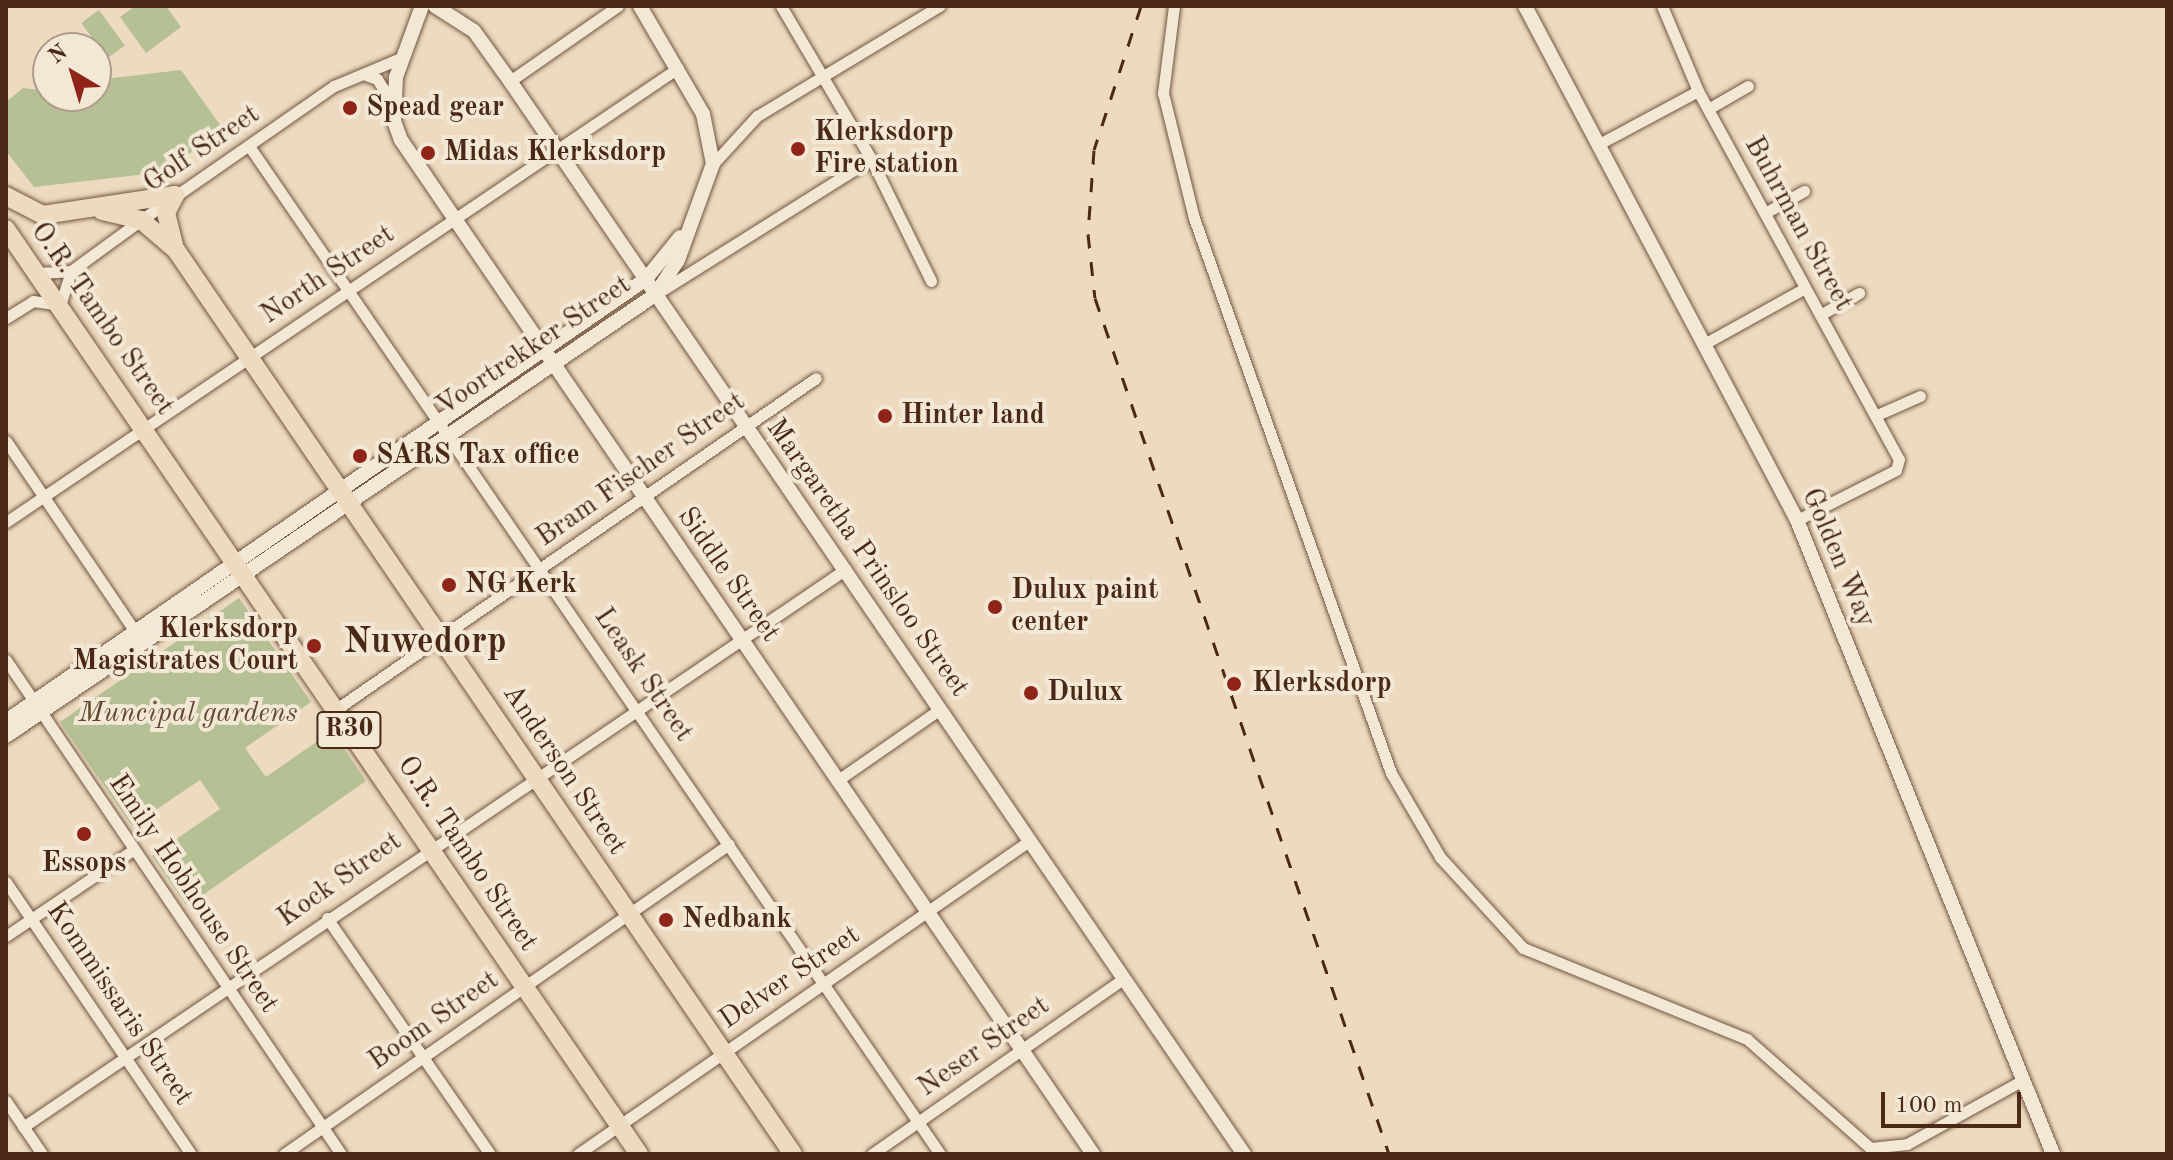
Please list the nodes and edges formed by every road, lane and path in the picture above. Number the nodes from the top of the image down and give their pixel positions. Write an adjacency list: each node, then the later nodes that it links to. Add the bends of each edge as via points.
1 (422, 6): 10 (street, Siddle Street)
2 (435, 6): 14 (street, Margaretha Prinsloo Street, via 474,31)
3 (618, 6): 14 (street)
4 (640, 6): 11 (street)
5 (781, 6): 13 (street)
6 (1174, 6): 95 (street, via 1163,93 1194,218 1391,773 1440,857 1523,948 1747,1039 1870,1148 1907,1144)
7 (1525, 6): 19 (street, Golden Way)
8 (1662, 6): 16 (street, Buhrman Street)
9 (931, 8): 13 (street)
10 (403, 57): 12 (street, Golf Street); 17 (street, Siddle Street)
11 (678, 68): 21 (street, North Street); 23 (street, via 703,114)
12 (365, 75): 17 (street, via 377,79); 20 (street, Golf Street, via 334,86)
13 (821, 75): 22 (street); 23 (street, via 757,116)
14 (510, 81): 21 (street, Margaretha Prinsloo Street)
15 (1748, 86): 18 (street)
16 (1698, 91): 18 (street, Buhrman Street); 19 (street)
17 (393, 104): 30 (street, Siddle Street, via 401,140)
18 (1708, 109): 28 (street, Buhrman Street)
19 (1599, 144): 45 (street, Golden Way)
20 (249, 146): 25 (street, Golf Street); 39 (street, Leask Street)
21 (557, 150): 30 (street, North Street); 36 (street, Margaretha Prinsloo Street)
22 (871, 159): 37 (street); 41 (street)
23 (713, 164): 31 (street)
24 (1804, 191): 28 (street)
25 (175, 195): 27 (main road); 29 (street, Golf Street); 33 (main road, via 166,223)
26 (6, 196): 27 (main road, O.R. Tambo Street, via 43,215)
27 (102, 211): 29 (main road, Anderson Street)
28 (1765, 213): 38 (street, Buhrman Street)
29 (141, 220): 33 (main road, Anderson Street); 34 (street, Golf Street)
30 (454, 220): 39 (street, North Street); 46 (street, Siddle Street)
31 (687, 227): 36 (street, Voortrekker Street); 41 (street, via 678,260)
32 (6, 229): 35 (main road, O.R. Tambo Street / R30)
33 (176, 250): 47 (main road, Anderson Street)
34 (71, 271): 35 (street); 42 (street)
35 (37, 273): 42 (main road, O.R. Tambo Street / R30)
36 (646, 279): 41 (street, Margaretha Prinsloo Street); 46 (street, Voortrekker Street)
37 (931, 281)
38 (1805, 288): 43 (street, Buhrman Street); 45 (street)
39 (351, 289): 47 (street, North Street); 52 (street, Leask Street)
40 (1859, 293): 43 (street)
41 (655, 295): 48 (street, Voortrekker Street); 53 (street, Margaretha Prinsloo Street)
42 (60, 305): 44 (street, via 33,301); 54 (main road, O.R. Tambo Street / R30)
43 (1820, 315): 51 (street, Buhrman Street)
44 (6, 318)
45 (1704, 344): 60 (street, Golden Way)
46 (543, 351): 48 (street, Siddle Street); 52 (street, Voortrekker Street)
47 (248, 357): 54 (street, North Street); 58 (main road, Anderson Street)
48 (552, 364): 55 (street, Voortrekker Street); 59 (street, Siddle Street)
49 (816, 378): 53 (street, Bram Fischer Street)
50 (1920, 396): 51 (street)
51 (1877, 415): 60 (street, Buhrman Street, via 1900,463)
52 (442, 422): 55 (street, Leask Street); 58 (street, Voortrekker Street)
53 (745, 427): 59 (street, Bram Fischer Street); 64 (street, Margaretha Prinsloo Street)
54 (144, 429): 57 (street, North Street); 62 (main road, O.R. Tambo Street / R30)
55 (450, 436): 58 (street, Voortrekker Street); 63 (street, Leask Street)
56 (6, 441): 57 (street)
57 (43, 496): 61 (street, North Street); 65 (street)
58 (344, 498): 62 (street, Voortrekker Street); 66 (main road, Anderson Street)
59 (644, 499): 63 (street, Bram Fischer Street); 67 (street, Siddle Street)
60 (1797, 520): 95 (street, Golden Way)
61 (6, 522)
62 (239, 568): 65 (street, Voortrekker Street); 72 (main road, O.R. Tambo Street / R30)
63 (541, 568): 66 (street, Bram Fischer Street); 70 (street, Leask Street)
64 (846, 569): 67 (street, Kock Street); 71 (street, Margaretha Prinsloo Street)
65 (139, 637): 69 (street, Voortrekker Street)
66 (441, 637): 72 (street, Bram Fischer Street); 75 (main road, Anderson Street)
67 (742, 640): 70 (street, Kock Street); 76 (street, Siddle Street)
68 (6, 660): 69 (street, Emily Hobhouse Street)
69 (38, 707): 73 (street, Voortrekker Street); 74 (street, Voortrekker Street); 80 (street, Emily Hobhouse Street)
70 (636, 708): 75 (street, Kock Street); 78 (street, Leask Street)
71 (940, 709): 76 (street); 77 (street, Margaretha Prinsloo Street)
72 (335, 710): 79 (main road, O.R. Tambo Street / R30)
73 (6, 721)
74 (6, 736)
75 (535, 778): 79 (street, Kock Street); 83 (main road, Anderson Street)
76 (838, 780): 82 (street, Siddle Street)
77 (1029, 841): 82 (street, Delver Street); 87 (street, Margaretha Prinsloo Street)
78 (729, 844): 83 (street, Boom Street); 88 (street, Leask Street)
79 (429, 848): 84 (street, Kock Street); 89 (main road, O.R. Tambo Street / R30)
80 (133, 850): 85 (street); 90 (street, Emily Hobhouse Street)
81 (6, 882): 85 (street, Kommissaris Street)
82 (929, 913): 88 (street, Delver Street); 91 (street, Siddle Street)
83 (628, 914): 89 (street, Boom Street); 92 (main road, Anderson Street)
84 (327, 918): 90 (street, Kock Street); 94 (street)
85 (32, 919): 86 (street); 93 (street, Kommissaris Street)
86 (6, 936)
87 (1123, 979): 91 (street, Neser Street); 112 (street, Margaretha Prinsloo Street)
88 (825, 984): 92 (street, Delver Street); 97 (street, Leask Street)
89 (524, 987): 94 (street, Boom Street); 98 (main road, O.R. Tambo Street / R30)
90 (226, 988): 93 (street, Kock Street); 100 (street, Emily Hobhouse Street)
91 (1021, 1050): 97 (street, Neser Street); 111 (street, Siddle Street)
92 (724, 1053): 98 (street, Delver Street); 108 (main road, Anderson Street)
93 (126, 1056): 99 (street, Kock Street); 102 (street, Kommissaris Street)
94 (424, 1057): 100 (street, Boom Street); 105 (street)
95 (2023, 1080): 113 (street, Golden Way)
96 (6, 1101): 99 (street)
97 (918, 1122): 109 (street, Neser Street); 110 (street, Leask Street)
98 (619, 1125): 106 (street, Delver Street); 107 (main road, O.R. Tambo Street / R30)
99 (23, 1127): 101 (street)
100 (323, 1128): 103 (street, Boom Street); 104 (street, Emily Hobhouse Street)
101 (42, 1154)
102 (191, 1154)
103 (284, 1154)
104 (341, 1154)
105 (490, 1154)
106 (578, 1154)
107 (639, 1154)
108 (793, 1154)
109 (872, 1154)
110 (940, 1154)
111 (1093, 1154)
112 (1244, 1154)
113 (2053, 1154)

